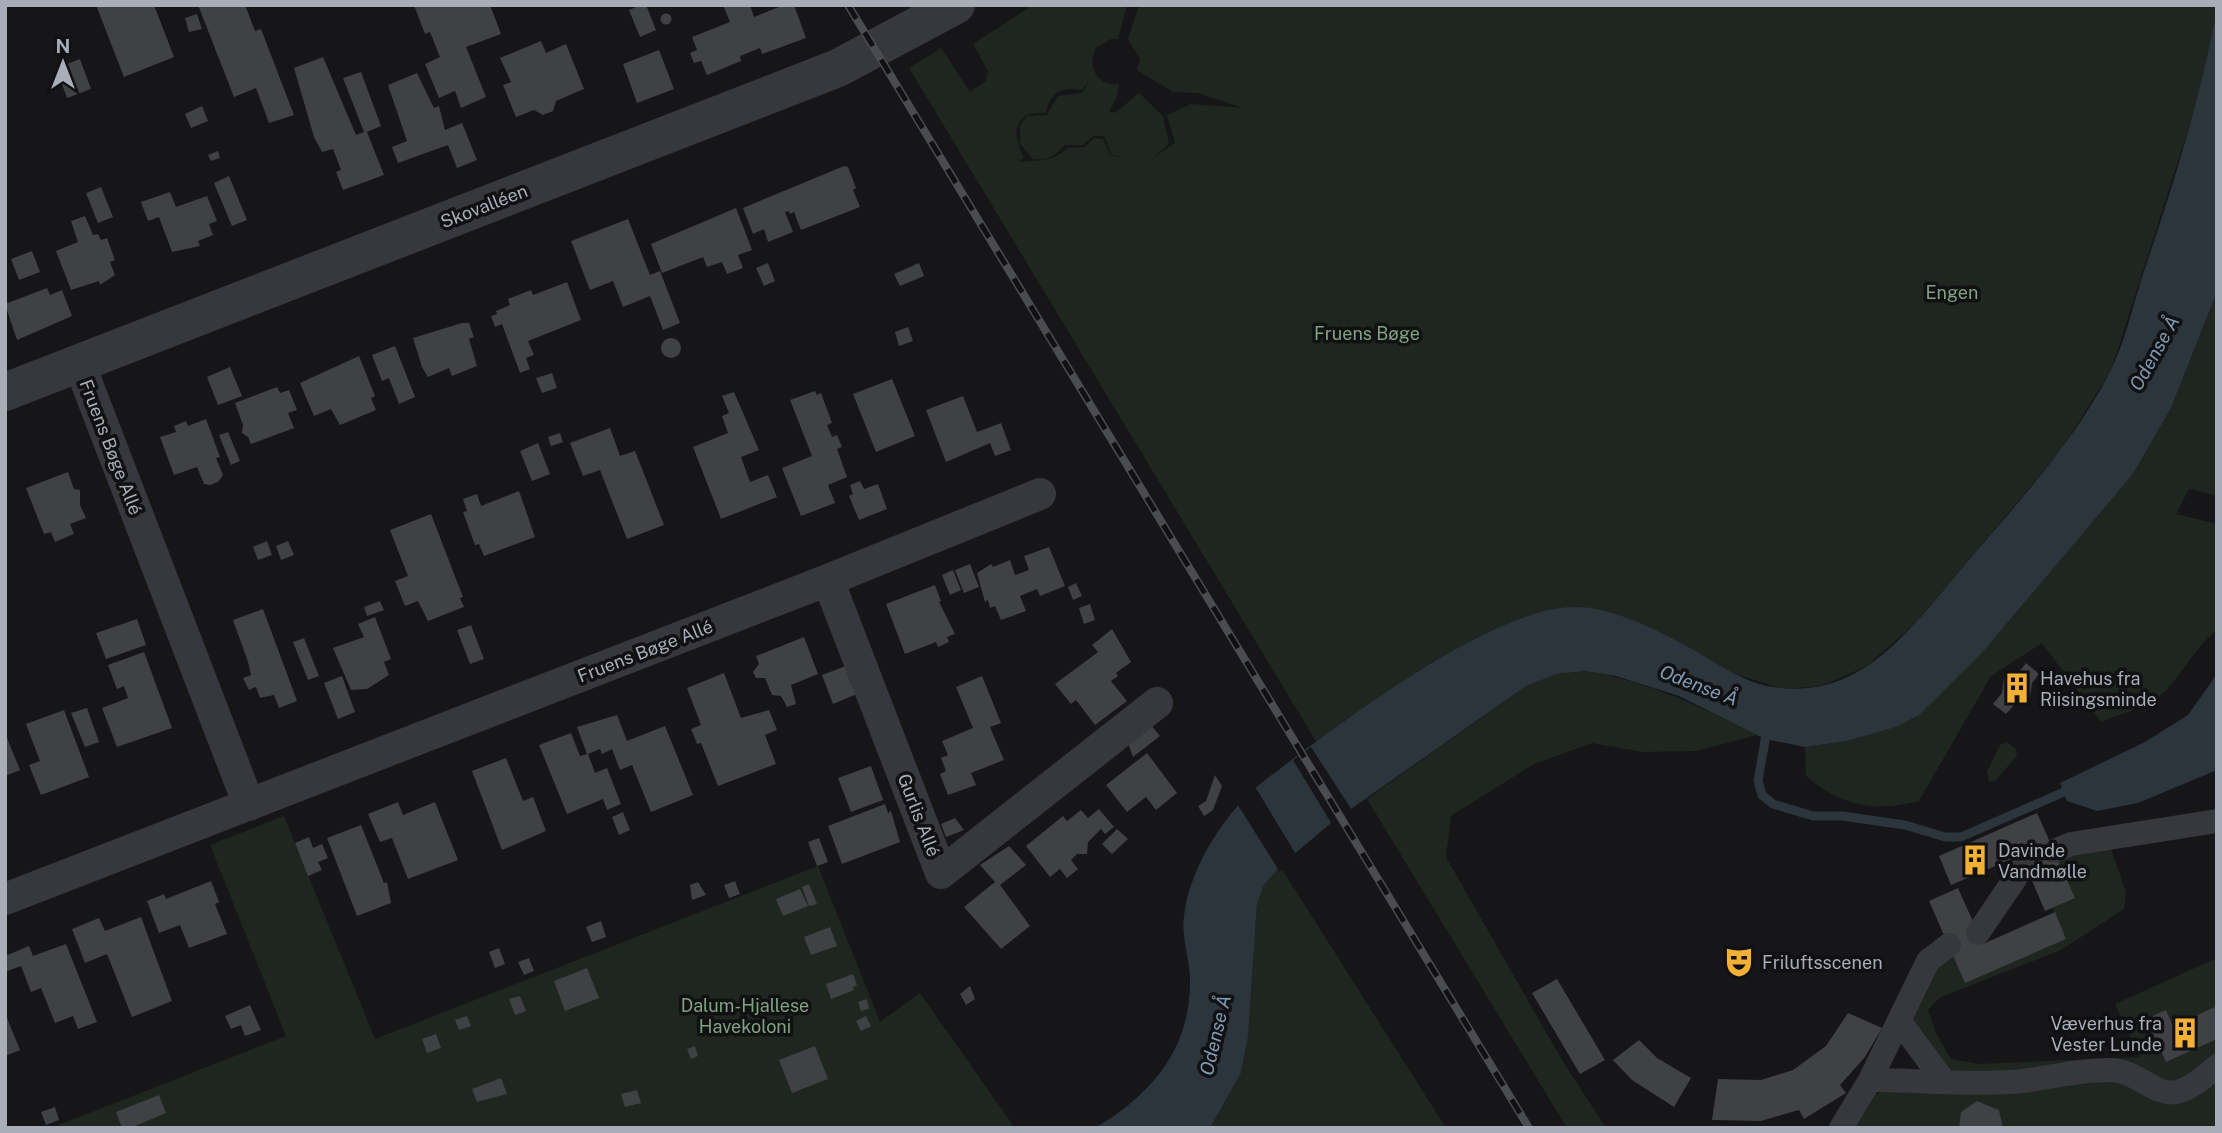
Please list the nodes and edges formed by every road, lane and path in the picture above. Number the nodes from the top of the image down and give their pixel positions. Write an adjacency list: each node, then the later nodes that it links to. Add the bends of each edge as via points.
1 (956, 5): 2 (street, Skovalléen, via 838,68)
2 (79, 363): 3 (street, Skovalléen); 7 (street, Fruens Bøge Allé)
3 (5, 392)
4 (1040, 494): 5 (street, Fruens Bøge Allé)
5 (828, 580): 6 (street, Gurlis Allé, via 941,873); 7 (street, Fruens Bøge Allé)
6 (1157, 703)
7 (248, 805): 11 (street, Fruens Bøge Allé)
8 (2217, 821): 9 (street, via 2071,844)
9 (2054, 851)
10 (2025, 863): 12 (street)
11 (5, 899)
12 (1978, 933)
13 (1949, 945): 14 (street, via 1928,961)
14 (1900, 1021): 16 (street); 17 (street)
15 (2217, 1066): 17 (street, via 2189,1087 2170,1093 2114,1070 2012,1082)
16 (1870, 1080): 17 (street); 18 (street)
17 (1943, 1080)
18 (1840, 1128)

